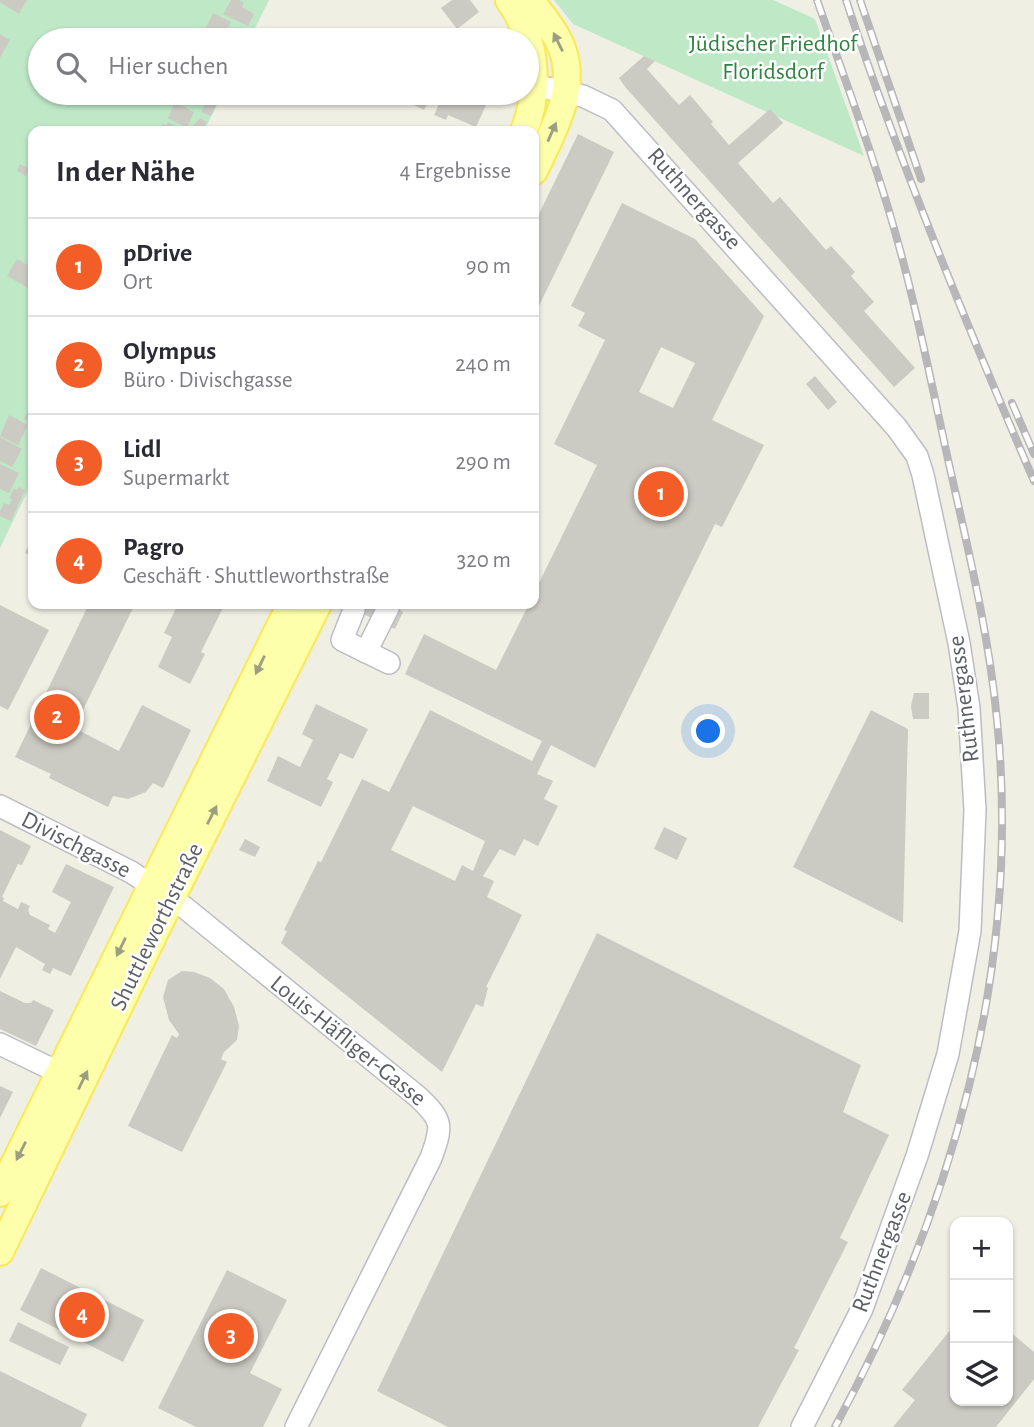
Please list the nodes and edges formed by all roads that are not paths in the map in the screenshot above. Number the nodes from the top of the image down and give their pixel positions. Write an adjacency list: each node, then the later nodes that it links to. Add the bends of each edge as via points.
1 (509, 0): 3 (main road)
2 (530, 0): 5 (main road, one-way to 2, via 561,45)
3 (523, 28)
4 (539, 86): 5 (street, Ruthnergasse)
5 (566, 91): 8 (main road, one-way to 5); 22 (street, Ruthnergasse, via 612,110 906,440 923,475 959,643 969,708 975,810 970,931 962,986 937,1096 862,1309)
6 (532, 105): 7 (main road)
7 (526, 126)
8 (539, 160)
9 (289, 609): 16 (main road, Shuttleworthstraße, one-way to 16)
10 (315, 609): 16 (main road, Shuttleworthstraße, one-way to 10)
11 (388, 609): 13 (street)
12 (354, 610): 13 (street, via 342,640)
13 (366, 652): 14 (street)
14 (388, 663)
15 (0, 806): 16 (street, Divischgasse)
16 (161, 892): 18 (main road, Shuttleworthstraße, one-way to 18); 20 (main road, Shuttleworthstraße, one-way to 16); 21 (street, Louis-Häfliger-Gasse, via 418,1096 440,1123 431,1158)
17 (0, 1044): 18 (street)
18 (60, 1073): 19 (main road, Shuttleworthstraße, one-way to 19)
19 (0, 1193)
20 (0, 1252)
21 (296, 1427)
22 (802, 1427)

